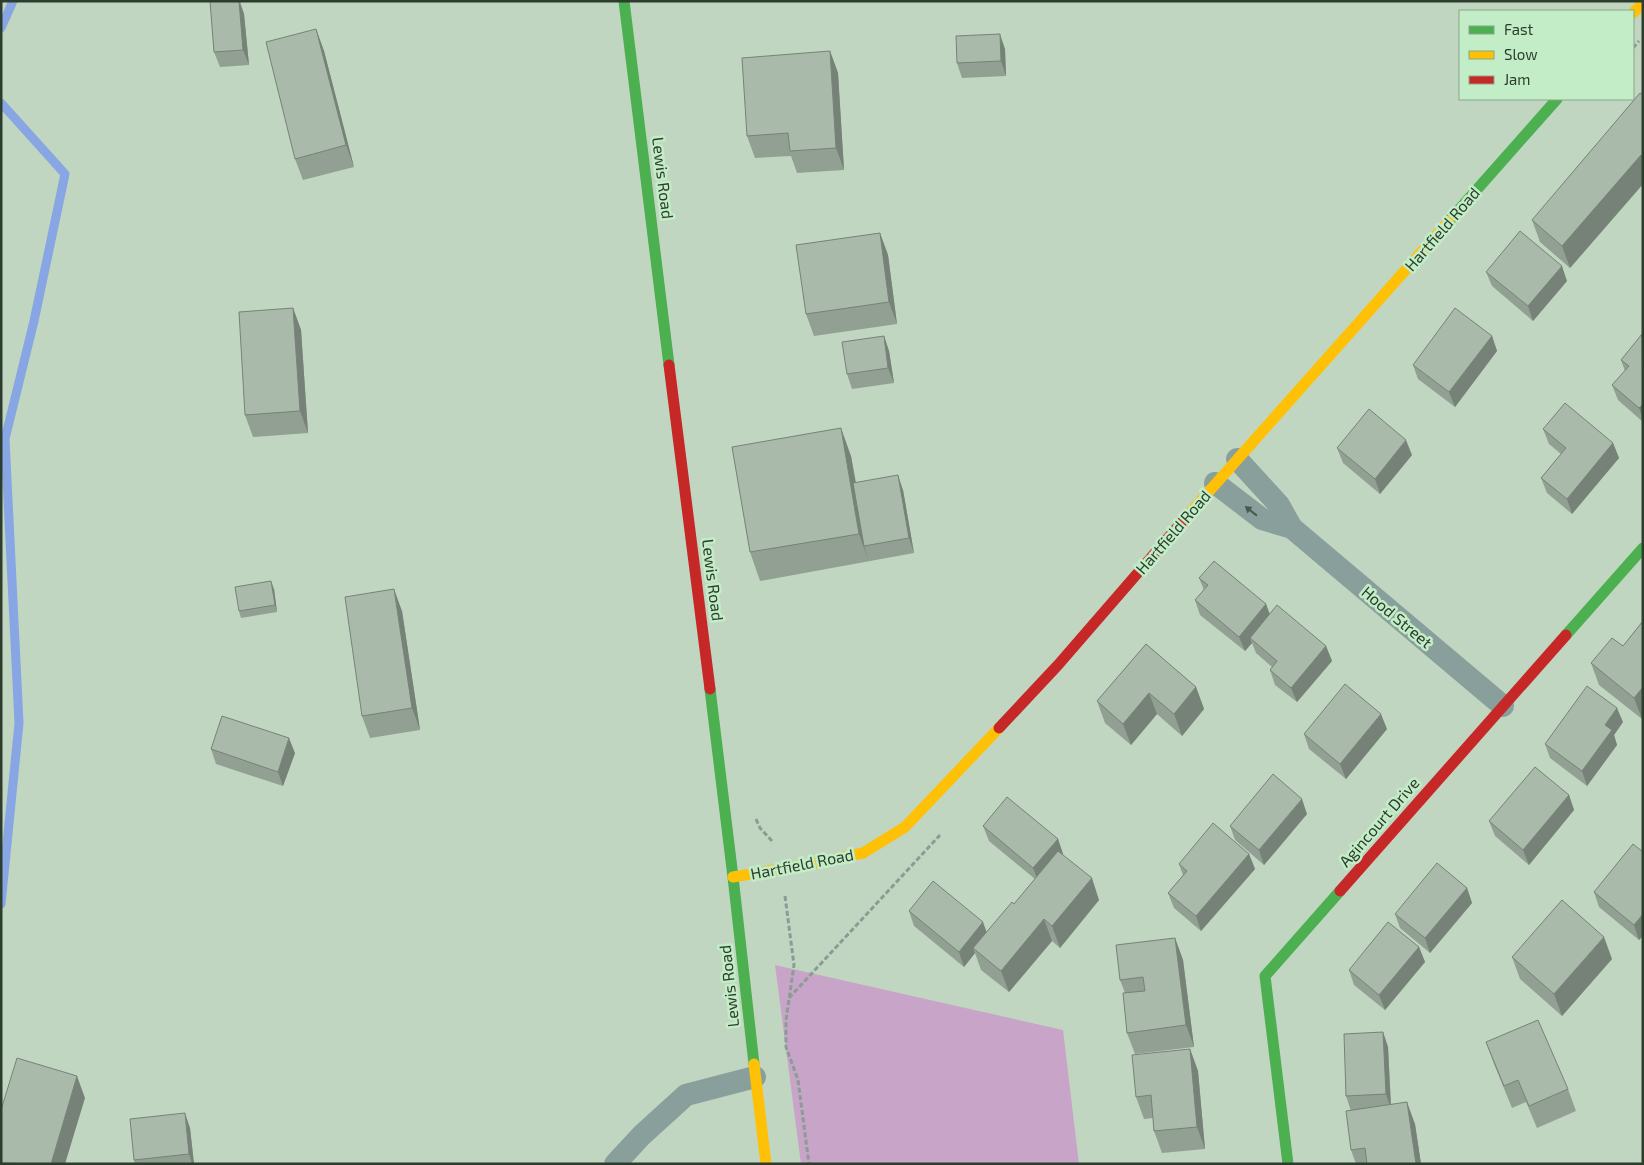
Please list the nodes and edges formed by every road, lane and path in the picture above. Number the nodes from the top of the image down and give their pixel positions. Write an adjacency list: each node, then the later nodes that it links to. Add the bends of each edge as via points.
1 (624, 1): 11 (street, Lewis Road)
2 (1643, 3): 3 (street)
3 (1634, 13)
4 (1557, 100): 5 (street, Hartfield Road)
5 (1237, 459): 6 (street, Hartfield Road); 7 (street, Hood Street, via 1279,505)
6 (1215, 484): 7 (street, Hood Street, one-way to 6, via 1262,519); 10 (street, Hartfield Road, via 1058,665 905,827 862,853)
7 (1292, 528): 9 (street, Hood Street)
8 (1643, 548): 9 (street, Agincourt Drive)
9 (1503, 706): 16 (street, Agincourt Drive, via 1265,976)
10 (780, 869): 11 (street, Hartfield Road); 15 (path, via 794,965 786,1020 786,1047 798,1080)
11 (734, 877): 12 (street, Lewis Road)
12 (755, 1077): 13 (street, via 686,1096); 14 (street, Lewis Road)
13 (615, 1164)
14 (766, 1164)
15 (809, 1164)
16 (1288, 1164)

